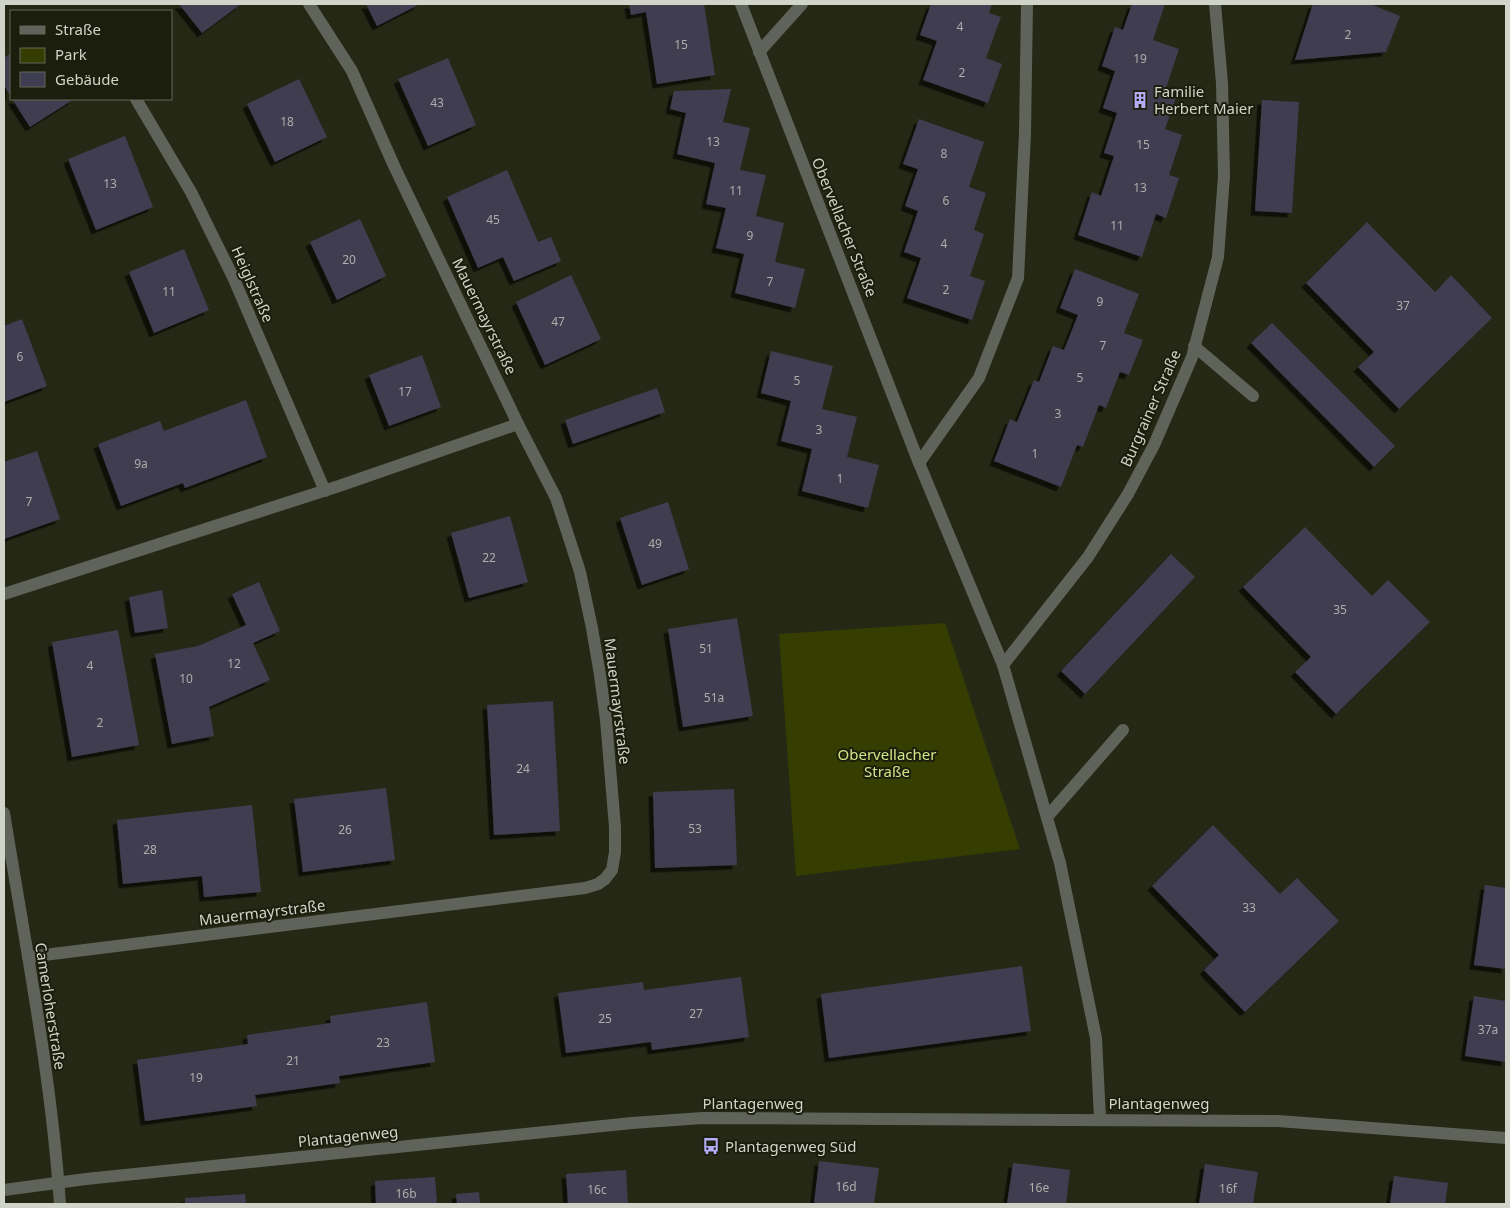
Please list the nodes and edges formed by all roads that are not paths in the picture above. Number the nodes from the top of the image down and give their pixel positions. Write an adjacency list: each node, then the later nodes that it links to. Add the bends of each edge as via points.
1 (309, 4): 10 (street, Mauermayrstraße, via 352,72)
2 (741, 4): 6 (street, Obervellacher Straße)
3 (802, 4): 6 (street)
4 (1027, 4): 11 (street, via 1018,278 979,378)
5 (1215, 4): 8 (street, Burgrainer Straße, via 1222,83 1224,176 1218,257)
6 (759, 52): 11 (street, Obervellacher Straße)
7 (137, 100): 12 (street, Heiglstraße, via 191,192 233,277)
8 (1194, 346): 9 (street); 14 (street, Burgrainer Straße, via 1154,445 1128,494 1088,557)
9 (1253, 396)
10 (518, 424): 12 (street); 18 (street, Mauermayrstraße, via 556,498 580,572 592,628 606,720 614,827 612,870 605,879 585,888)
11 (919, 463): 14 (street, Obervellacher Straße)
12 (325, 490): 13 (street)
13 (4, 594)
14 (1003, 665): 17 (street, Obervellacher Straße)
15 (1123, 730): 17 (street)
16 (4, 813): 18 (street, Camerloherstraße)
17 (1047, 816): 19 (street, Obervellacher Straße, via 1096,1038)
18 (28, 957): 21 (street, Camerloherstraße, via 56,1147)
19 (1100, 1119): 20 (street, Plantagenweg, via 1278,1121); 21 (street, Plantagenweg, via 703,1118)
20 (1506, 1138)
21 (58, 1183): 22 (street, Plantagenweg); 23 (street, Camerloherstraße)
22 (4, 1190)
23 (60, 1204)

